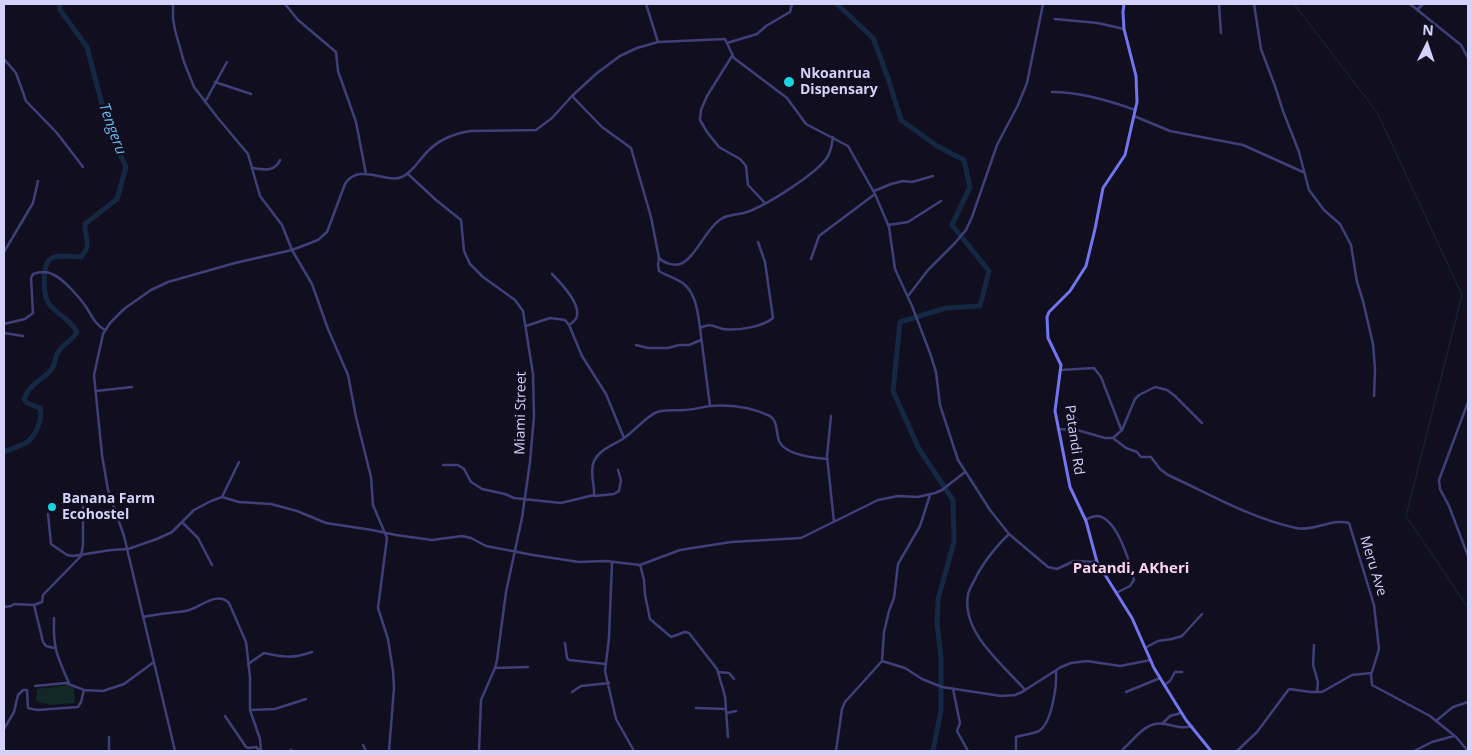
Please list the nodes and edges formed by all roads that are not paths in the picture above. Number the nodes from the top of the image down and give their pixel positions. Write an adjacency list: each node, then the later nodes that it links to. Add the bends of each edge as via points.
1 (173, 4): 25 (street, via 172,19 184,62 194,87)
2 (285, 4): 33 (street, via 298,20 336,52 338,71 356,122)
3 (646, 4): 15 (street)
4 (792, 4): 16 (street, via 788,14 760,32)
5 (1043, 4): 47 (street, via 1027,83 997,145 972,217 960,236)
6 (1124, 4): 13 (street)
7 (1219, 4): 14 (street)
8 (1254, 4): 32 (street, via 1261,49 1299,152)
9 (1410, 4): 11 (street)
10 (1423, 4): 11 (street)
11 (1417, 10): 18 (street, via 1461,44)
12 (1055, 19): 13 (street)
13 (1124, 29): 26 (street, via 1138,84)
14 (1221, 33)
15 (658, 42): 16 (street, via 718,38); 24 (street, via 620,56)
16 (727, 43): 17 (street)
17 (732, 56): 28 (street, via 787,98 806,124); 39 (street, via 707,96 700,120 719,148 746,166 748,185)
18 (1468, 58)
19 (4, 59): 30 (street, via 16,73 26,101 57,133)
20 (227, 62): 21 (street)
21 (215, 82): 23 (street); 25 (street)
22 (1052, 92): 26 (street, via 1083,94)
23 (251, 94)
24 (572, 96): 34 (street, via 552,118 534,131 472,131 445,139 428,151); 44 (street, via 602,127 631,148)
25 (205, 102): 31 (street, via 248,154)
26 (1135, 110): 27 (street)
27 (1134, 116): 32 (street, via 1170,132 1243,145); 57 (street, via 1126,155 1103,188 1086,266 1070,291 1048,314 1048,338)
28 (833, 137): 37 (street, via 848,146); 39 (street, via 825,161)
29 (280, 160): 31 (street, via 271,169)
30 (83, 168)
31 (253, 168): 42 (street, via 260,196 282,225)
32 (1303, 172): 60 (street, via 1313,197 1340,224 1351,245 1373,344)
33 (366, 174): 34 (street, via 399,178); 42 (street, via 356,175 347,181 322,237)
34 (408, 174): 50 (street, Miami Street, via 461,220 464,251 470,264 515,300 523,311)
35 (932, 176): 37 (street, via 891,184)
36 (38, 181): 43 (street, via 34,203)
37 (875, 193): 40 (street); 45 (street, via 819,236)
38 (941, 201): 40 (street, via 908,222)
39 (766, 203): 44 (street, via 746,213 719,220 681,264)
40 (888, 225): 47 (street, via 895,269)
41 (758, 242): 51 (street, via 765,262 772,319 752,327 724,329 712,324)
42 (292, 250): 52 (street, via 168,282 130,304); 83 (street, via 316,293 348,375 371,477 373,505)
43 (4, 252)
44 (659, 258): 51 (street, via 659,271 684,284 691,292)
45 (811, 259)
46 (552, 274): 49 (street, via 572,299 577,312 576,319)
47 (908, 296): 73 (street, via 930,353 945,422)
48 (4, 324): 52 (street, via 25,319 33,313 31,278 33,274 48,272 57,276 75,294 95,323)
49 (569, 325): 50 (street, via 565,320 556,318); 67 (street, via 582,356 602,385)
50 (526, 326): 77 (street, Miami Street, via 534,397)
51 (700, 328): 55 (street)
52 (105, 330): 59 (street, via 94,376)
53 (4, 333): 54 (street)
54 (23, 336)
55 (701, 340): 56 (street, via 668,348); 62 (street)
56 (636, 345)
57 (1062, 370): 65 (street, Patandi Rd, via 1055,408); 66 (street, via 1094,368)
58 (132, 387): 59 (street)
59 (96, 391): 85 (street, via 108,490)
60 (1374, 396)
61 (1468, 402): 88 (street, via 1439,480)
62 (710, 406): 67 (street, via 658,412); 69 (street, via 745,407 770,416 783,446 807,457)
63 (831, 416): 69 (street)
64 (1202, 423): 66 (street, via 1175,396 1155,387 1135,399)
65 (1058, 429): 68 (street); 80 (street, Patandi Rd, via 1070,487)
66 (1122, 430): 68 (street)
67 (624, 438): 75 (street, via 608,447 594,462)
68 (1113, 438): 114 (street, Meru Ave, via 1142,457 1151,457 1168,475 1272,522 1302,529 1333,522 1350,524 1374,605 1379,649)
69 (827, 459): 82 (street)
70 (240, 462): 76 (street)
71 (443, 465): 77 (street, via 463,468 472,482 482,489)
72 (618, 470): 75 (street, via 621,480 619,491)
73 (965, 472): 74 (street); 84 (street)
74 (930, 495): 82 (street, via 878,500); 104 (street, via 920,526 898,564 894,598 884,632)
75 (594, 496): 77 (street, via 561,503)
76 (222, 497): 81 (street, via 197,508); 83 (street, via 239,502 271,504 326,523)
77 (525, 500): 86 (street, Miami Street)
78 (83, 507): 87 (street)
79 (48, 514): 87 (street, via 51,544 68,555)
80 (1085, 520): 90 (street, Patandi Rd); 93 (street, via 1097,516 1104,518 1119,536 1134,580 1130,586)
81 (182, 522): 85 (street, via 165,536); 91 (street, via 198,538)
82 (834, 522): 92 (street, via 799,539 731,542 680,550)
83 (386, 533): 86 (street, via 432,540 462,536); 149 (street, via 378,608 388,639 393,671)
84 (1009, 534): 90 (street, via 1051,568 1057,569 1074,561); 123 (street, via 988,557 970,590 967,615 990,652)
85 (126, 549): 87 (street); 97 (street)
86 (514, 552): 89 (street, via 579,562); 110 (street, Miami Street)
87 (81, 556): 94 (street, via 43,595 42,602)
88 (1468, 556)
89 (612, 562): 92 (street); 108 (street)
90 (1097, 562): 93 (street, Patandi Rd)
91 (212, 565)
92 (640, 565): 112 (street, via 651,621 671,637 689,633)
93 (1116, 593): 102 (street, Patandi Rd)
94 (34, 605): 95 (street); 101 (street, via 42,642)
95 (4, 606)
96 (1202, 614): 102 (street, via 1182,636 1158,641)
97 (143, 617): 106 (street); 107 (street, via 187,611 209,600 224,599 230,605 245,639)
98 (54, 618): 117 (street, via 56,655)
99 (565, 643): 108 (street, via 570,661)
100 (1314, 645): 126 (street)
101 (54, 648)
102 (1145, 648): 105 (street, Patandi Rd)
103 (312, 652): 107 (street, via 288,657 264,653)
104 (882, 660): 121 (street, via 905,668 922,680); 152 (street, via 845,702)
105 (1151, 660): 111 (street, via 1120,666 1084,661 1066,664); 115 (street, Patandi Rd)
106 (154, 662): 122 (street, via 121,685 103,691); 146 (street)
107 (248, 664): 131 (street)
108 (606, 664): 118 (street)
109 (528, 667): 110 (street)
110 (495, 668): 150 (street, Miami Street, via 481,700)
111 (1056, 671): 123 (street); 154 (street, via 1056,687 1047,719 1039,731 1016,737)
112 (718, 672): 116 (street, via 729,673); 130 (street)
113 (1182, 672): 119 (street, via 1175,672)
114 (1372, 673): 126 (street, via 1352,675 1326,691); 136 (street, via 1374,687)
115 (1160, 678): 119 (street, Patandi Rd); 125 (street)
116 (734, 679)
117 (70, 684): 120 (street); 122 (street)
118 (609, 684): 124 (street, via 581,686); 151 (street, via 616,719)
119 (1164, 685): 133 (street, Patandi Rd)
120 (35, 686)
121 (953, 689): 123 (street, via 1001,696); 153 (street, via 960,723 957,731)
122 (84, 690): 139 (street, via 78,707 37,710 28,708 27,690 23,690)
123 (1025, 690)
124 (572, 692)
125 (1126, 692)
126 (1317, 692): 156 (street, via 1289,689 1257,732)
127 (306, 699): 131 (street, via 275,709)
128 (1468, 702): 136 (street, via 1454,707)
129 (696, 708): 130 (street)
130 (726, 709): 134 (street)
131 (250, 710): 147 (street)
132 (736, 711): 134 (street)
133 (1182, 712): 137 (street, via 1170,716); 138 (street, Patandi Rd)
134 (727, 713): 142 (street)
135 (225, 716): 147 (street, via 246,747 256,746)
136 (1436, 721): 140 (street)
137 (1163, 724): 138 (street, via 1181,728); 144 (street, via 1145,728)
138 (1192, 726): 155 (street, Patandi Rd)
139 (4, 729)
140 (1454, 736): 157 (street); 158 (street)
141 (108, 737): 145 (street)
142 (728, 737)
143 (364, 745): 148 (street)
144 (1123, 749)
145 (109, 751)
146 (175, 751)
147 (261, 751)
148 (366, 751)
149 (389, 751)
150 (479, 751)
151 (634, 751)
152 (836, 751)
153 (968, 751)
154 (1016, 751)
155 (1211, 751)
156 (1237, 751)
157 (1414, 751)
158 (1468, 751)

